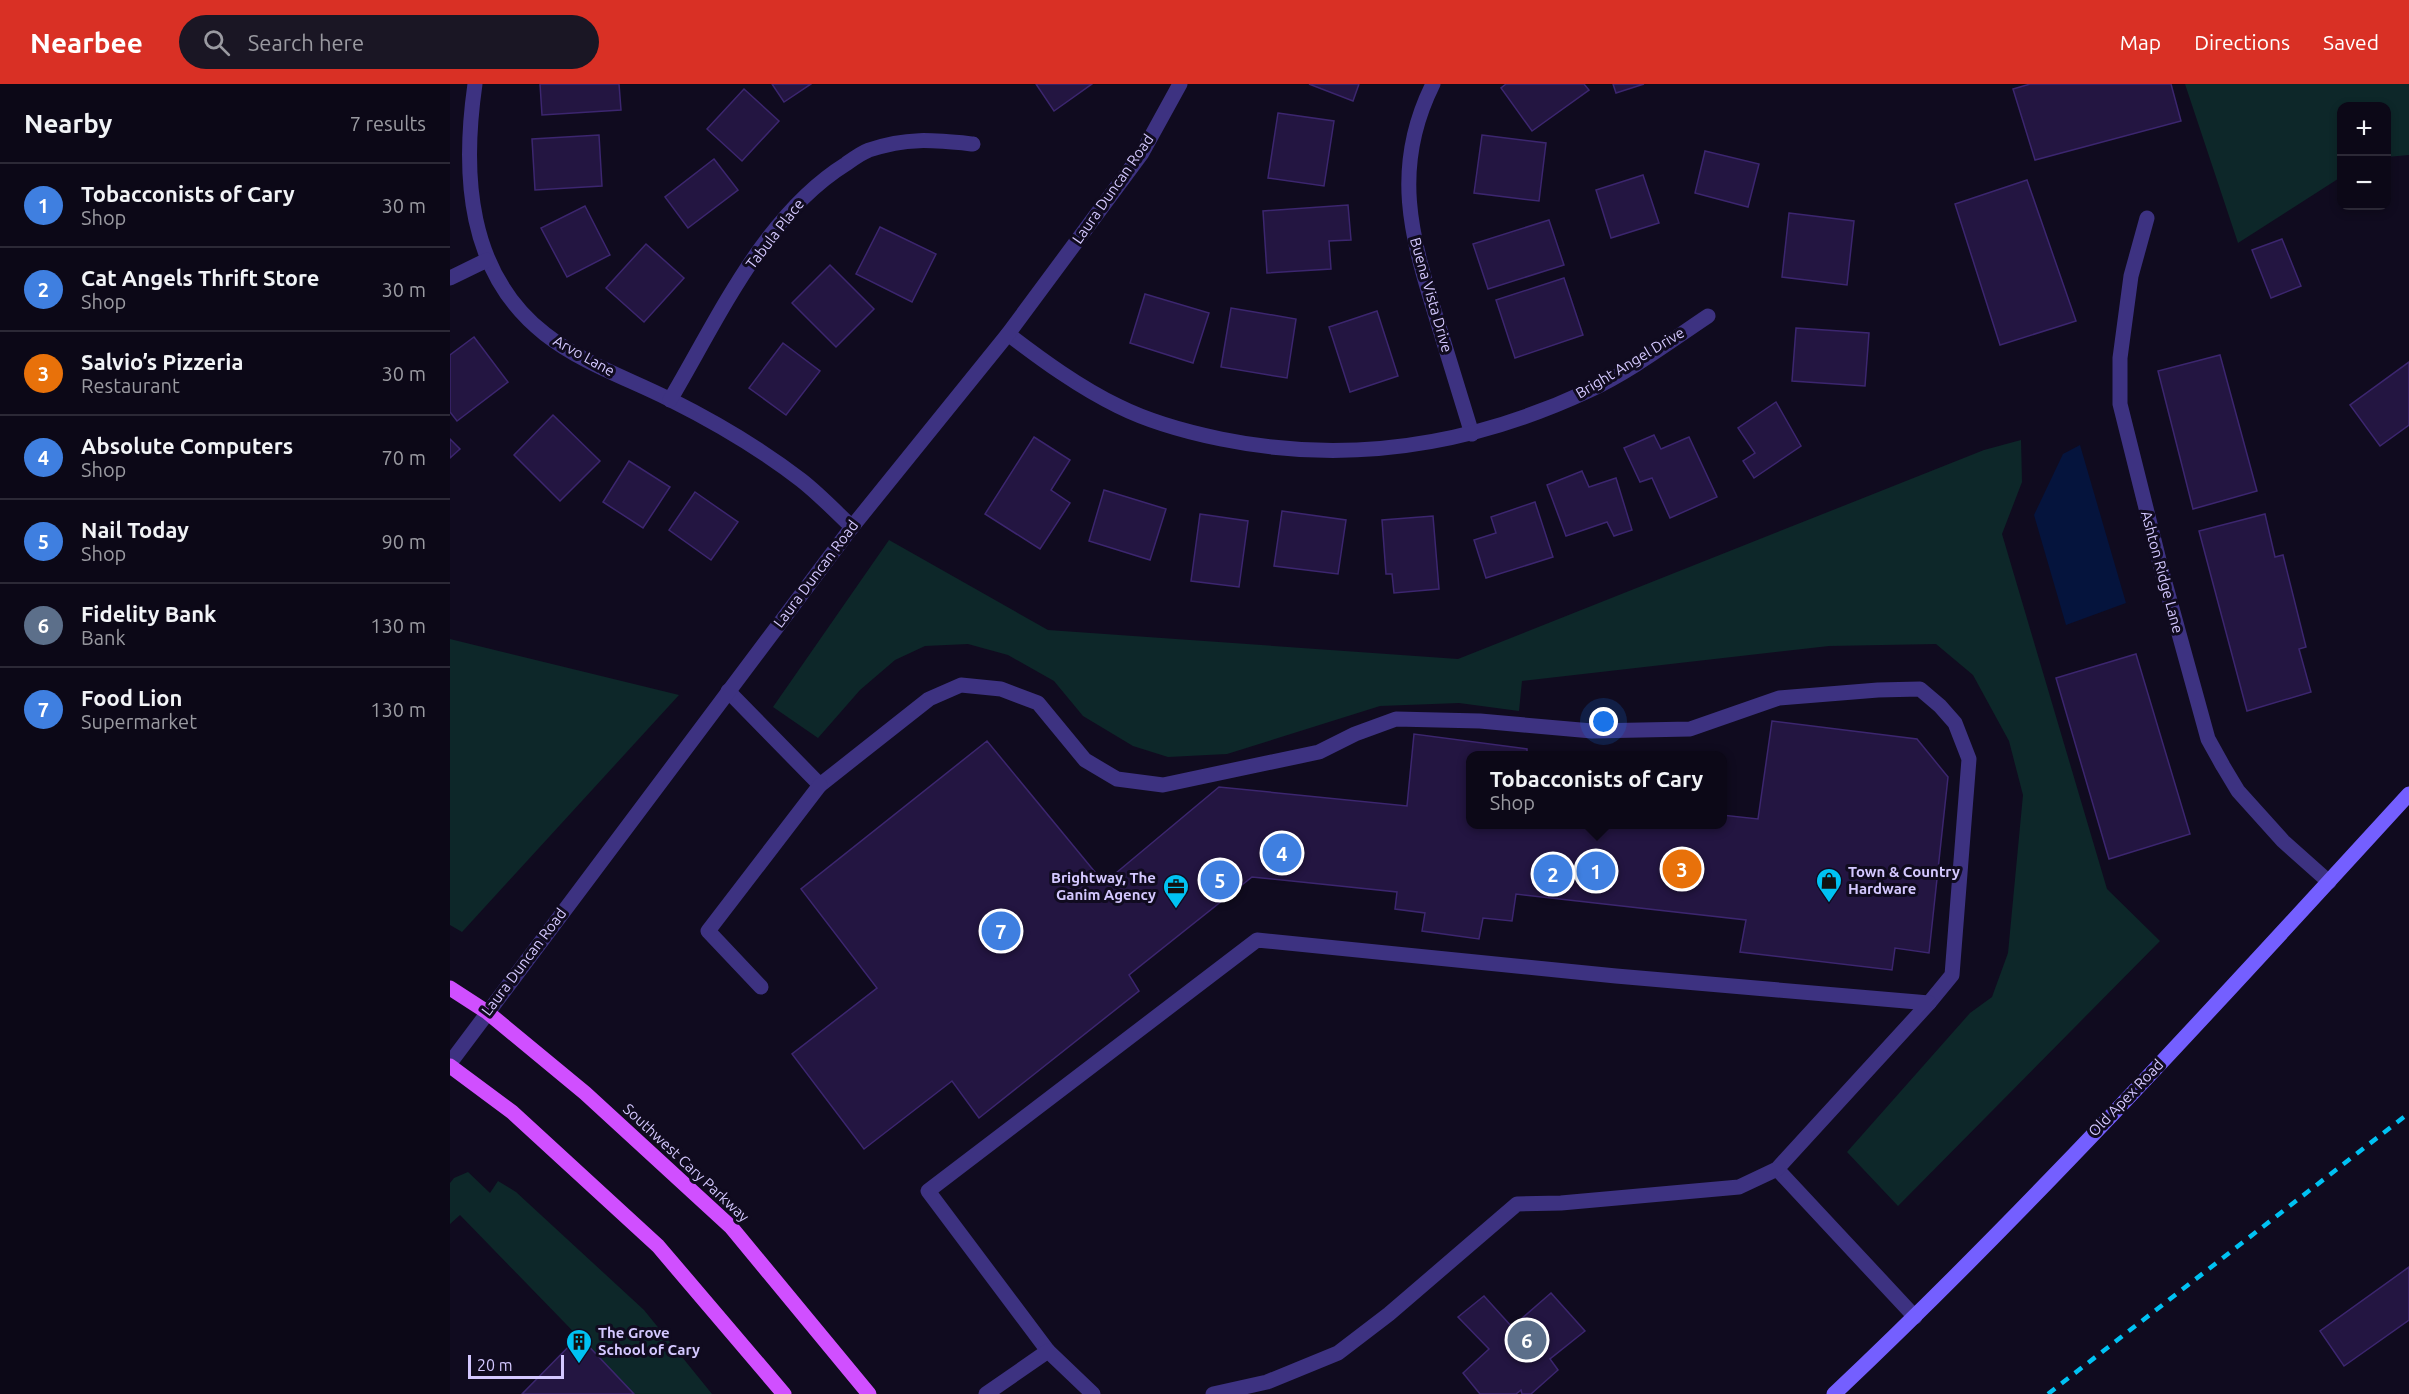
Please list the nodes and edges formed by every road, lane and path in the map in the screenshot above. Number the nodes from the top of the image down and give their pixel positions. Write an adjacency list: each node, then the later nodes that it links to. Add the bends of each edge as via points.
1 (475, 84): 6 (street, Arvo Lane, via 468,130 468,173 473,213)
2 (1180, 84): 9 (street, Laura Duncan Road, via 1142,153)
3 (1433, 84): 11 (street, Buena Vista Drive, via 1424,102 1408,174 1414,246)
4 (972, 144): 10 (street, Tabula Place, via 919,139 867,151 800,200 750,263)
5 (2147, 218): 16 (street, Ashton Ridge Lane, via 2131,276 2120,358 2120,404 2208,739 2238,791 2283,841)
6 (486, 260): 7 (street); 10 (street, Arvo Lane, via 514,304 544,333 588,362)
7 (450, 278)
8 (1708, 316): 11 (street, Bright Angel Drive, via 1591,390)
9 (1008, 334): 11 (street, Bright Angel Drive, via 1118,407 1212,437 1303,452 1409,446); 12 (street, Laura Duncan Road)
10 (670, 400): 12 (street, Arvo Lane, via 757,448 802,481)
11 (1472, 434)
12 (852, 526): 13 (street, Laura Duncan Road)
13 (728, 691): 14 (street); 20 (street, Laura Duncan Road)
14 (820, 785): 18 (street, via 708,931); 19 (street, via 929,699 961,685 1001,689 1038,704 1085,760 1118,779 1163,785 1319,752 1396,719 1480,721 1592,731 1690,729 1779,698 1920,690 1955,723 1969,759 1952,975)
15 (2409, 794): 16 (main road, Old Apex Road)
16 (2328, 882): 23 (main road, Old Apex Road)
17 (450, 987): 20 (main road, Southwest Cary Parkway)
18 (761, 987)
19 (1929, 1002): 22 (street); 24 (street, via 1257,940 928,1191)
20 (487, 1012): 21 (street, Laura Duncan Road); 26 (main road, Southwest Cary Parkway, via 585,1093 731,1227)
21 (450, 1064): 25 (main road, via 512,1112 658,1246)
22 (1777, 1169): 23 (street); 29 (street, via 1739,1187 1516,1204 1338,1353 1267,1382)
23 (1915, 1317): 30 (main road, Old Apex Road)
24 (1048, 1351): 27 (street); 28 (street)
25 (784, 1394)
26 (869, 1394)
27 (986, 1394)
28 (1093, 1394)
29 (1213, 1394)
30 (1834, 1394)

